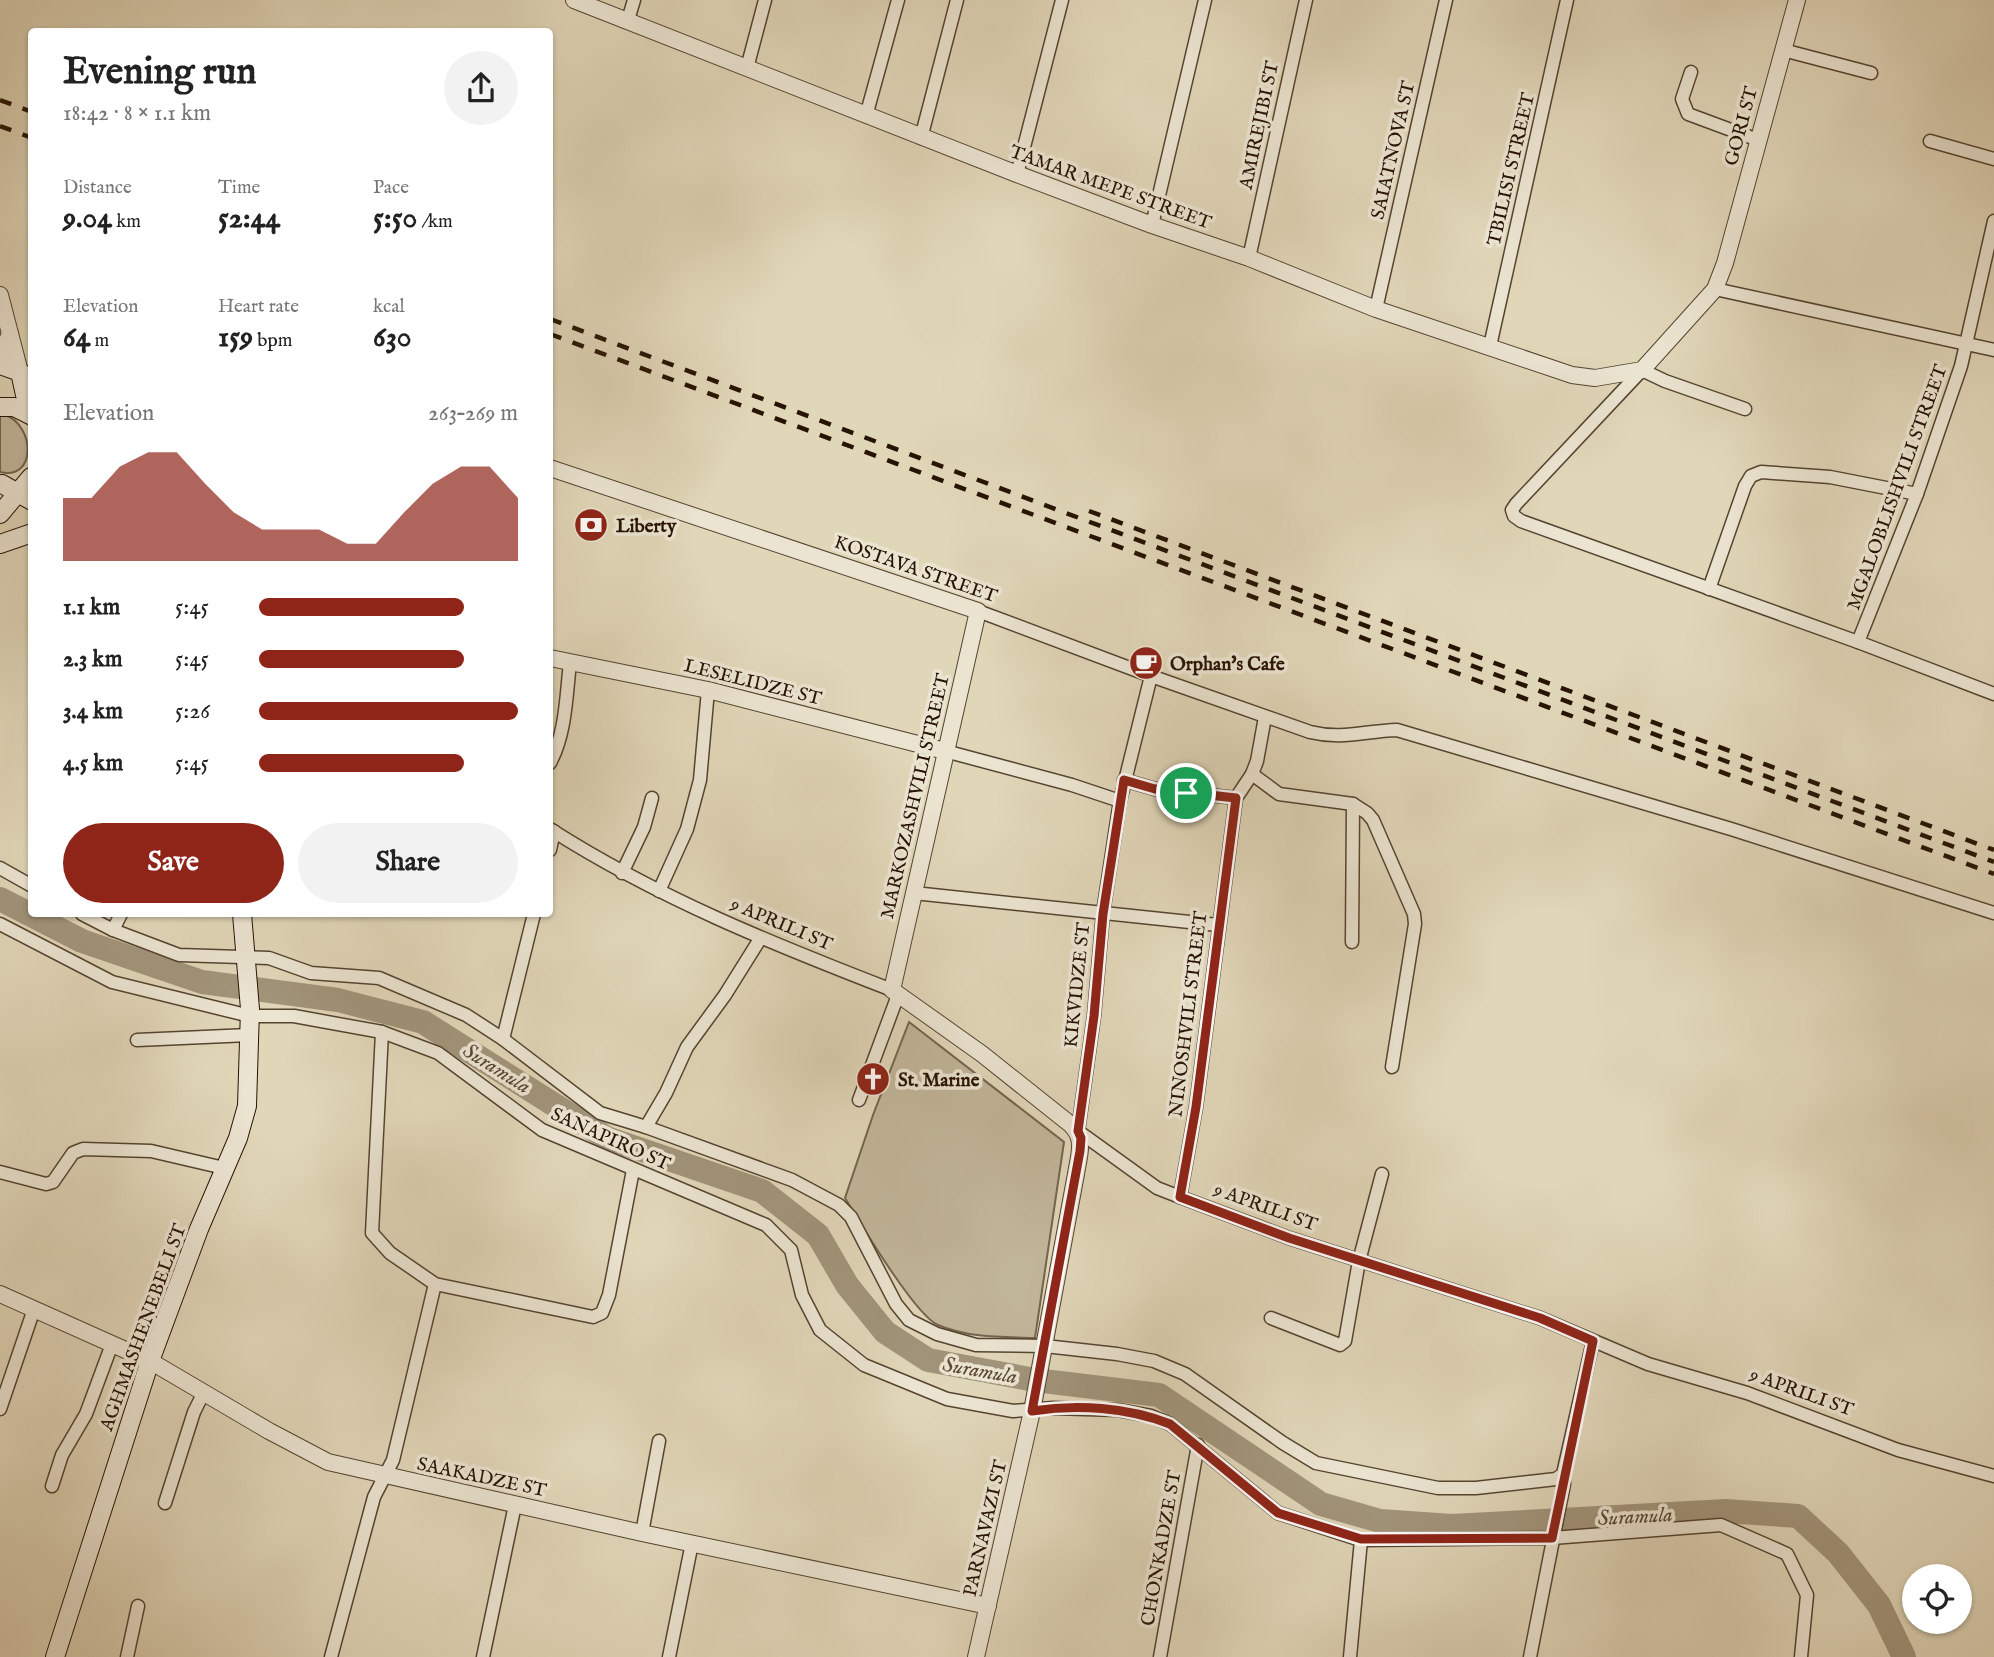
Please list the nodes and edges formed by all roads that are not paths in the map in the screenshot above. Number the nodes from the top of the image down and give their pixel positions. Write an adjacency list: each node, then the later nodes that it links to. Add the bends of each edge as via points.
1 (574, 0): 12 (street, TAMAR MEPE STREET)
2 (634, 0): 12 (street)
3 (765, 0): 14 (street)
4 (898, 0): 17 (street)
5 (957, 0): 18 (street)
6 (1062, 0): 22 (street)
7 (1205, 0): 24 (street)
8 (1306, 0): 25 (street, AMIREJIBI ST)
9 (1446, 0): 28 (street, SAIATNOVA ST)
10 (1567, 0): 31 (street, TBILISI STREET)
11 (1797, 0): 13 (street, GORI ST)
12 (628, 20): 14 (street, TAMAR MEPE STREET)
13 (1783, 50): 16 (street); 19 (street, GORI ST)
14 (747, 68): 17 (street, TAMAR MEPE STREET)
15 (1691, 72): 19 (street, via 1682,99 1688,114)
16 (1871, 73)
17 (866, 116): 18 (street, TAMAR MEPE STREET)
18 (921, 138): 22 (street, TAMAR MEPE STREET)
19 (1758, 140): 26 (street, GORI ST)
20 (1930, 141): 21 (street)
21 (1994, 159)
22 (1017, 174): 24 (street, TAMAR MEPE STREET)
23 (1994, 221): 30 (street, MGALOBLISHVILI STREET)
24 (1152, 225): 25 (street, TAMAR MEPE STREET)
25 (1249, 258): 28 (street, TAMAR MEPE STREET)
26 (1715, 289): 30 (street); 35 (street)
27 (0, 295): 29 (street)
28 (1376, 309): 31 (street, TAMAR MEPE STREET)
29 (10, 334): 33 (street); 36 (street)
30 (1965, 344): 32 (street); 43 (street, MGALOBLISHVILI STREET)
31 (1490, 346): 35 (street, TAMAR MEPE STREET, via 1572,375 1595,378)
32 (1994, 350)
33 (0, 356)
34 (0, 365): 36 (main road)
35 (1643, 370): 38 (street); 48 (street, via 1512,510 1521,522)
36 (26, 375)
37 (0, 407): 39 (main road)
38 (1745, 409)
39 (28, 413)
40 (553, 469): 49 (street, KOSTAVA STREET)
41 (28, 478): 42 (main road)
42 (1, 484): 44 (main road)
43 (1917, 494): 48 (street, via 1829,477 1761,472 1751,476); 50 (street, MGALOBLISHVILI STREET)
44 (25, 497): 45 (main road)
45 (0, 514)
46 (28, 534): 47 (main road)
47 (0, 544)
48 (1709, 589): 50 (street)
49 (978, 611): 53 (street, KOSTAVA STREET); 57 (street, MARKOZASHVILI STREET)
50 (1858, 642): 55 (street)
51 (553, 659): 52 (street, LESELIDZE ST)
52 (569, 663): 54 (street, LESELIDZE ST); 58 (street, via 562,731)
53 (1151, 676): 56 (street, KOSTAVA STREET); 60 (street, KIKVIDZE ST)
54 (708, 690): 57 (street, LESELIDZE ST); 69 (street, via 700,780 687,829)
55 (1994, 694)
56 (1265, 717): 59 (street, NINOSHVILI STREET); 71 (street, KOSTAVA STREET, via 1328,736 1396,730)
57 (945, 751): 63 (street); 70 (street, MARKOZASHVILI STREET)
58 (553, 757)
59 (1252, 774): 62 (street, NINOSHVILI STREET); 64 (street, via 1279,793)
60 (1124, 780): 62 (street, via 1155,789); 63 (street, KIKVIDZE ST)
61 (652, 797): 67 (street, via 644,827)
62 (1236, 798): 78 (street, NINOSHVILI STREET)
63 (1120, 801): 72 (street, KIKVIDZE ST)
64 (1353, 804): 81 (street); 89 (street, via 1373,820 1415,914)
65 (553, 831): 67 (street, 9 APRILI ST)
66 (0, 868): 68 (street)
67 (622, 873): 69 (street, 9 APRILI ST)
68 (28, 884)
69 (659, 891): 80 (street, 9 APRILI ST)
70 (914, 892): 72 (street); 83 (street, MARKOZASHVILI STREET)
71 (1994, 913)
72 (1103, 914): 78 (street); 92 (street, KIKVIDZE ST)
73 (88, 917): 79 (street)
74 (120, 917): 79 (street)
75 (244, 917): 82 (main road, AGHMASHENEBELI ST)
76 (533, 917): 87 (street)
77 (0, 924): 84 (street, SANAPIRO ST, via 112,982)
78 (1218, 925): 97 (street, NINOSHVILI STREET)
79 (113, 930): 82 (street, via 179,955)
80 (760, 939): 83 (street, 9 APRILI ST); 91 (street, via 687,1047)
81 (1353, 942)
82 (245, 961): 84 (main road, AGHMASHENEBELI ST); 87 (street, via 269,958 311,973 379,978 466,1015)
83 (895, 993): 90 (street); 92 (street, 9 APRILI ST, via 982,1054)
84 (250, 1012): 85 (street, SANAPIRO ST); 86 (main road, AGHMASHENEBELI ST)
85 (382, 1032): 94 (street, SANAPIRO ST, via 438,1053 542,1130); 99 (street, via 372,1233 390,1253)
86 (249, 1035): 88 (street); 93 (main road, AGHMASHENEBELI ST, via 247,1106)
87 (503, 1039): 91 (street, via 600,1113)
88 (136, 1040)
89 (1392, 1067)
90 (859, 1100)
91 (646, 1127): 105 (street, via 792,1180 839,1205 851,1217 909,1320 976,1345)
92 (1078, 1131): 97 (street, 9 APRILI ST, via 1157,1188); 105 (street, via 1078,1163)
93 (224, 1168): 95 (street, via 151,1151 83,1149 73,1153 53,1182 46,1184); 106 (main road, AGHMASHENEBELI ST)
94 (633, 1170): 99 (street, via 602,1313 593,1317); 109 (street, SANAPIRO ST, via 766,1225 791,1250 802,1295 820,1330 864,1365 947,1399)
95 (0, 1172)
96 (1382, 1174): 98 (street)
97 (1180, 1197): 98 (street, 9 APRILI ST)
98 (1359, 1261): 102 (street, via 1347,1338 1340,1345); 103 (street, 9 APRILI ST, via 1540,1318)
99 (435, 1284): 112 (street, via 393,1460)
100 (0, 1294): 101 (street, SAAKADZE ST)
101 (34, 1309): 104 (street, SAAKADZE ST); 108 (street)
102 (1271, 1318)
103 (1593, 1341): 113 (street, 9 APRILI ST, via 1898,1450); 114 (street)
104 (112, 1344): 106 (street, SAAKADZE ST); 115 (street)
105 (1044, 1353): 109 (street, PARNAVAZI ST); 114 (street, via 1117,1354 1154,1361 1185,1374 1316,1463 1438,1488)
106 (150, 1362): 107 (street, SAAKADZE ST); 124 (main road, AGHMASHENEBELI ST)
107 (204, 1392): 112 (street, SAAKADZE ST, via 328,1462); 116 (street)
108 (0, 1409)
109 (1032, 1410): 111 (street, SANAPIRO ST, via 1136,1413 1170,1424); 123 (street, PARNAVAZI ST)
110 (659, 1441): 118 (street)
111 (1198, 1445): 120 (street, SANAPIRO ST, via 1278,1513); 130 (street, CHONKADZE ST)
112 (385, 1476): 117 (street, SAAKADZE ST); 126 (street, via 370,1509)
113 (1994, 1476)
114 (1564, 1479): 119 (street)
115 (52, 1486)
116 (165, 1503)
117 (515, 1505): 118 (street, SAAKADZE ST); 127 (street)
118 (642, 1533): 121 (street, SAAKADZE ST)
119 (1552, 1538): 120 (street, SANAPIRO ST); 132 (street); 133 (street, SANAPIRO ST, via 1721,1525 1787,1554 1807,1595)
120 (1361, 1539): 131 (street)
121 (692, 1543): 123 (street, SAAKADZE ST); 128 (street)
122 (138, 1606): 125 (street)
123 (988, 1606): 129 (street, PARNAVAZI ST)
124 (55, 1657)
125 (127, 1657)
126 (331, 1657)
127 (483, 1657)
128 (669, 1657)
129 (976, 1657)
130 (1160, 1657)
131 (1350, 1657)
132 (1531, 1657)
133 (1801, 1657)

